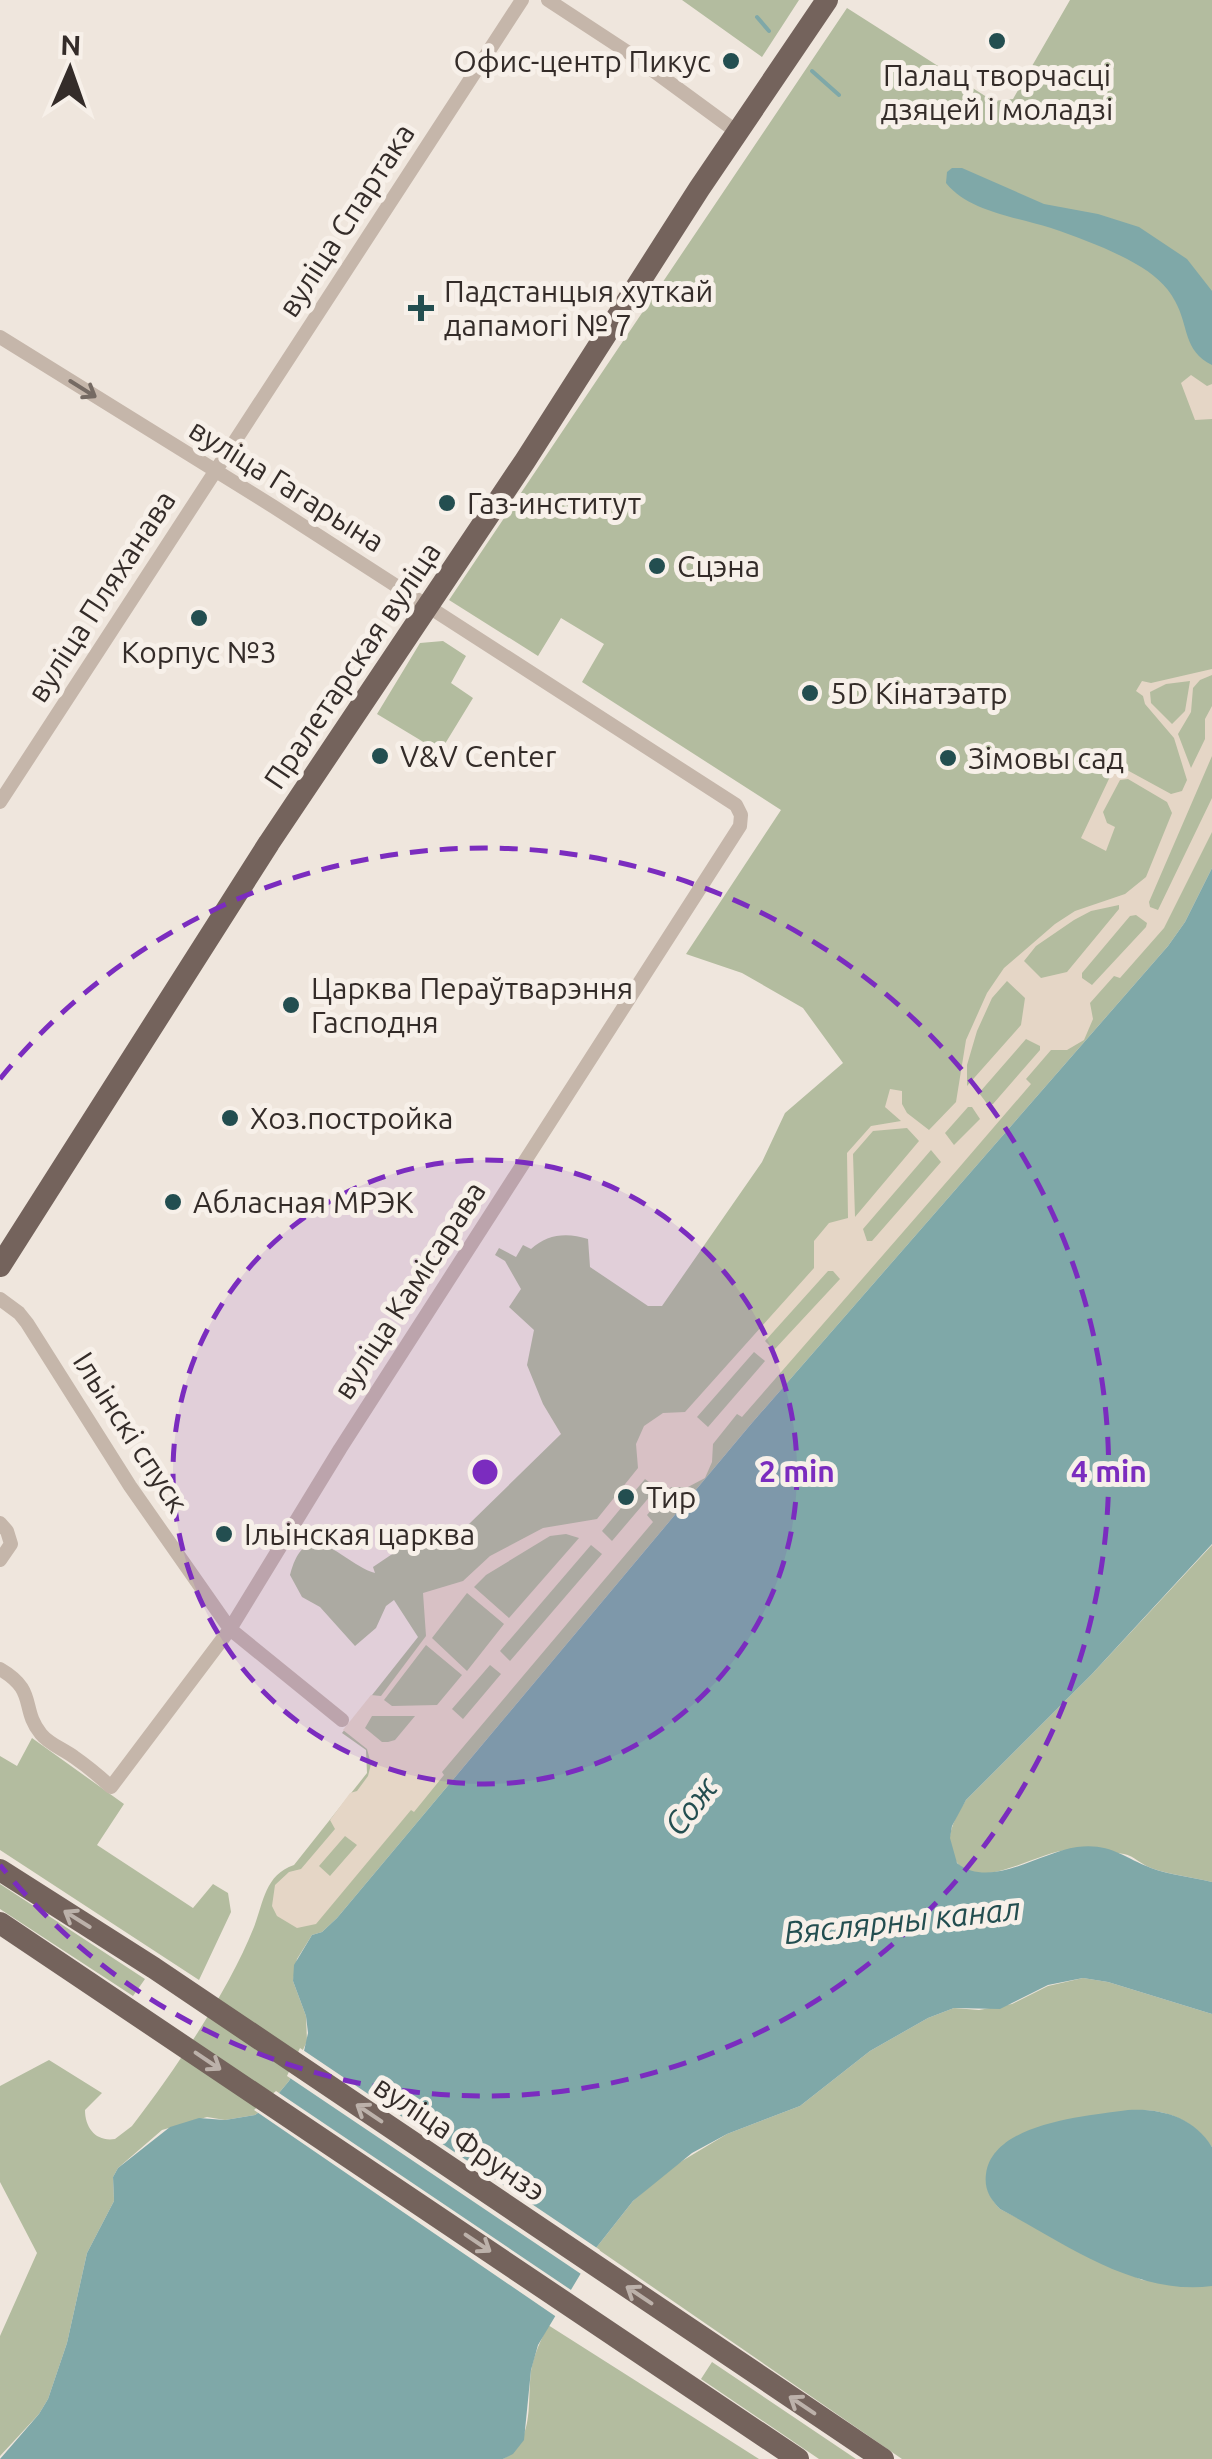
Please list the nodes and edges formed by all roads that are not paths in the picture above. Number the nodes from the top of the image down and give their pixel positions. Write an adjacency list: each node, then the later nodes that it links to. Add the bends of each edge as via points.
1 (522, 0): 6 (street, вуліца Спартака)
2 (548, 0): 4 (street)
3 (826, 0): 4 (main road, Пралетарская вуліца)
4 (737, 132): 7 (main road, Пралетарская вуліца)
5 (0, 337): 6 (street, вуліца Гагарына, one-way to 6)
6 (214, 470): 7 (street, вуліца Гагарына); 8 (street, вуліца Пляханава)
7 (426, 606): 9 (street, вуліца Гагарына, via 736,805); 10 (main road, Пралетарская вуліца)
8 (0, 802)
9 (741, 815): 14 (street, вуліца Камісарава, via 740,826)
10 (0, 1266)
11 (0, 1300): 14 (street, Ільінскі спуск, via 27,1322)
12 (0, 1523): 13 (street, via 11,1544)
13 (0, 1560)
14 (230, 1629): 15 (street, вуліца Камісарава, via 111,1787 46,1739 26,1691); 16 (street, Ільінскі спуск)
15 (0, 1670)
16 (342, 1720)
17 (0, 1870): 20 (main road, вуліца Фрунзэ, one-way to 17)
18 (0, 1923): 19 (main road, one-way to 19)
19 (798, 2459)
20 (883, 2459)

